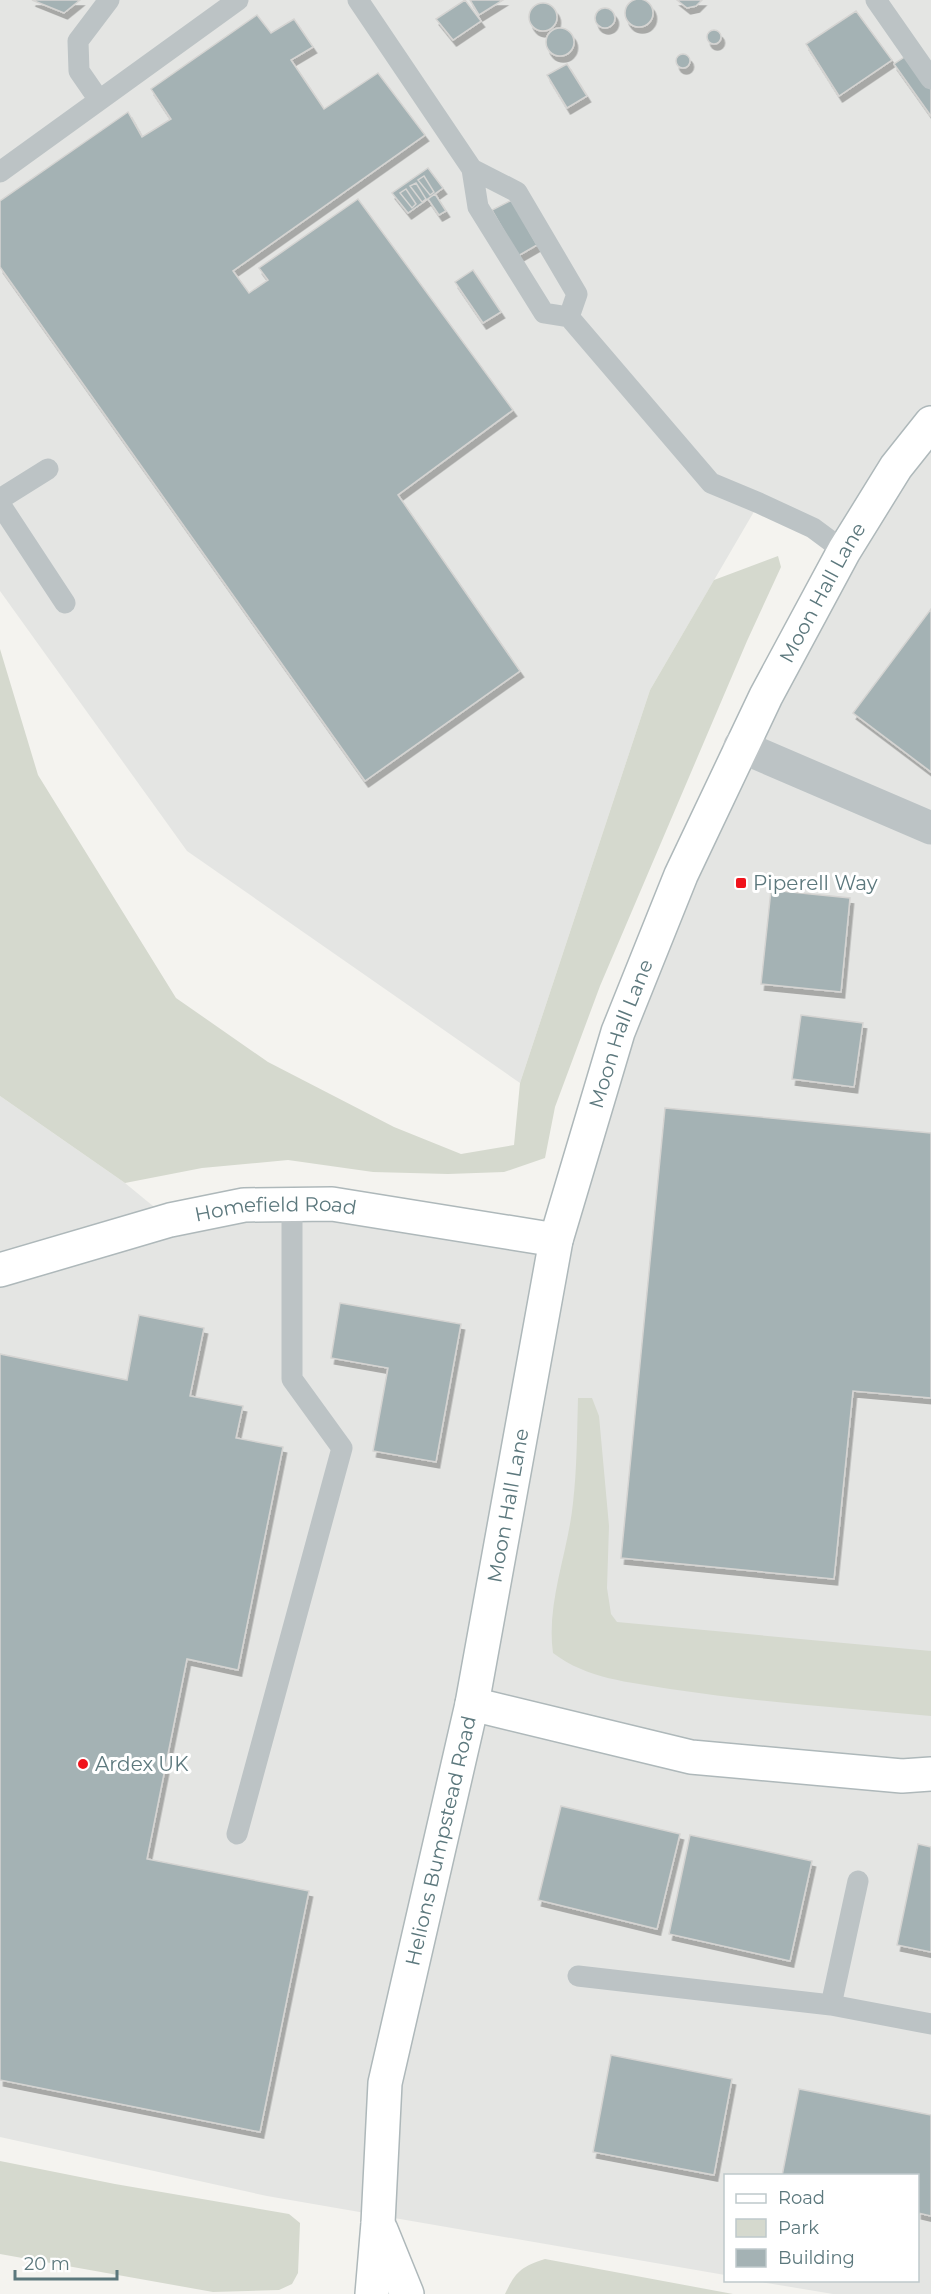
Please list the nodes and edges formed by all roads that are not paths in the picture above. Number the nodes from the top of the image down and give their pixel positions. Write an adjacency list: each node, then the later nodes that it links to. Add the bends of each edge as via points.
1 (110, 0): 6 (lane, via 78,41 79,71)
2 (238, 0): 6 (lane)
3 (358, 0): 7 (lane)
4 (876, 0): 5 (lane)
5 (931, 79)
6 (99, 100): 8 (lane)
7 (472, 169): 9 (lane, via 478,207 544,313); 9 (lane, via 517,192 578,294)
8 (0, 172)
9 (569, 317): 14 (lane, via 711,483 813,528)
10 (931, 423): 14 (street, Moon Hall Lane, via 896,467)
11 (48, 469): 12 (lane)
12 (0, 499)
13 (0, 504): 15 (lane)
14 (844, 551): 16 (street, Moon Hall Lane)
15 (65, 603)
16 (740, 746): 17 (street); 19 (street, Moon Hall Lane, via 681,875 618,1032)
17 (931, 828)
18 (292, 1205): 19 (street, Homefield Road, via 332,1204); 20 (street, Homefield Road, via 244,1205 170,1220); 23 (lane, via 292,1378 342,1448)
19 (556, 1240): 21 (street, Moon Hall Lane)
20 (0, 1270)
21 (472, 1704): 22 (street, Helions Bumpstead Road, via 691,1757 902,1776); 28 (street, Helions Bumpstead Road, via 385,2083)
22 (931, 1774)
23 (237, 1834)
24 (858, 1881): 26 (lane)
25 (578, 1976): 26 (lane)
26 (831, 2005): 27 (lane)
27 (931, 2024)
28 (378, 2223): 29 (street, Helions Bumpstead Road); 30 (street, Helions Bumpstead Road)
29 (372, 2294)
30 (406, 2294)

